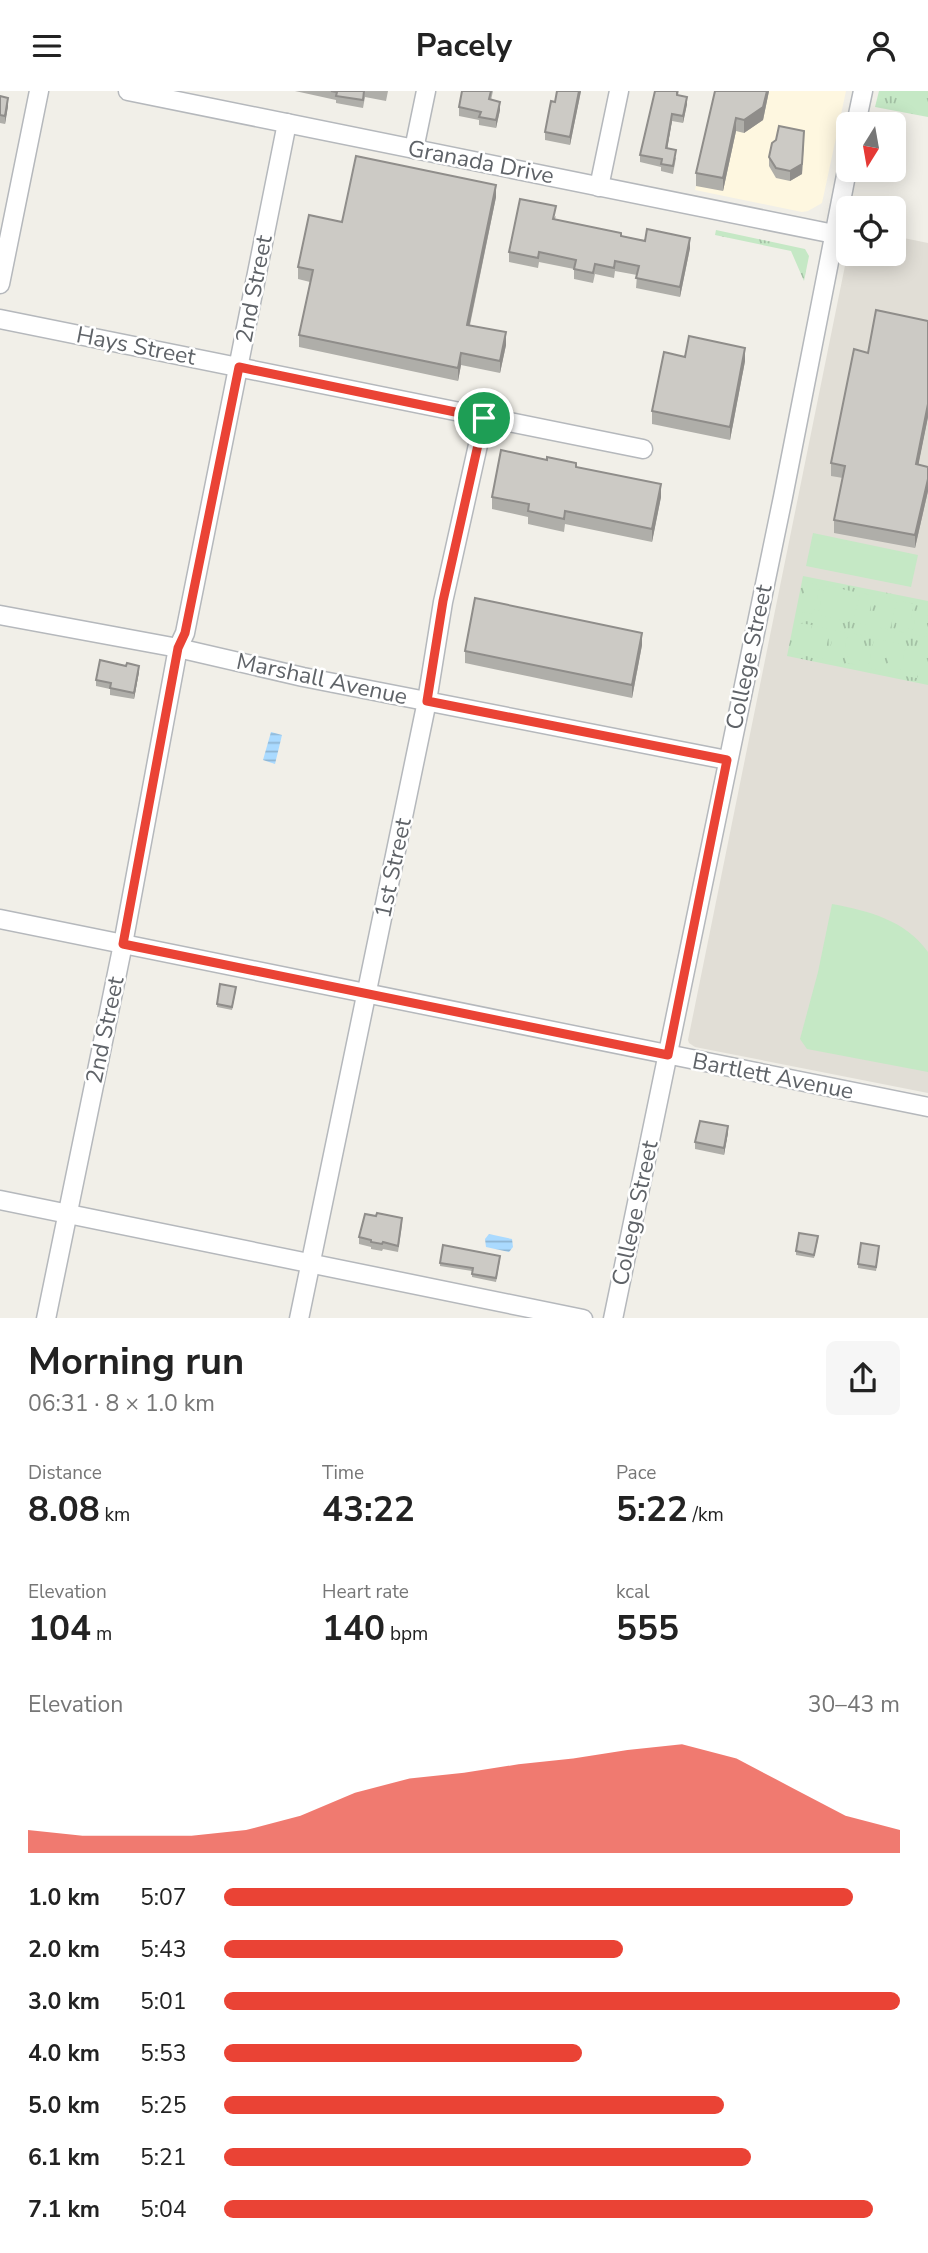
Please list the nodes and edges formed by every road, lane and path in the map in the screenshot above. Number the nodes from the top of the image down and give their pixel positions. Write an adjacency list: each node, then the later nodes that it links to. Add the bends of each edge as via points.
1 (39, 91): 12 (street)
2 (128, 91): 7 (street, Granada Drive)
3 (426, 91): 8 (street)
4 (619, 91): 10 (street)
5 (863, 91): 6 (street)
6 (859, 112)
7 (287, 123): 8 (street, Granada Drive); 14 (street, 2nd Street)
8 (414, 149): 10 (street, Granada Drive)
9 (845, 182): 11 (street, College Street)
10 (599, 187): 11 (street, Granada Drive)
11 (834, 234): 20 (street, College Street)
12 (0, 283)
13 (0, 319): 14 (street, Hays Street)
14 (239, 367): 15 (street, Hays Street); 18 (street, 2nd Street, via 185,633)
15 (484, 418): 16 (street, Hays Street); 19 (street, 1st Street, via 443,601)
16 (643, 449)
17 (0, 615): 18 (street, Marshall Avenue)
18 (178, 648): 19 (street, Marshall Avenue); 22 (street, 2nd Street)
19 (427, 701): 20 (street, Marshall Avenue); 23 (street, 1st Street)
20 (727, 760): 24 (street, College Street)
21 (0, 919): 22 (street, Bartlett Avenue)
22 (123, 944): 23 (street, Bartlett Avenue); 27 (street, 2nd Street)
23 (367, 993): 24 (street, Bartlett Avenue); 28 (street, 1st Street)
24 (668, 1055): 25 (street, Bartlett Avenue); 32 (street, College Street)
25 (928, 1107)
26 (0, 1200): 27 (street)
27 (67, 1214): 28 (street); 29 (street, 2nd Street)
28 (312, 1264): 30 (street, 1st Street); 31 (street)
29 (46, 1318)
30 (299, 1318)
31 (583, 1318)
32 (613, 1318)

